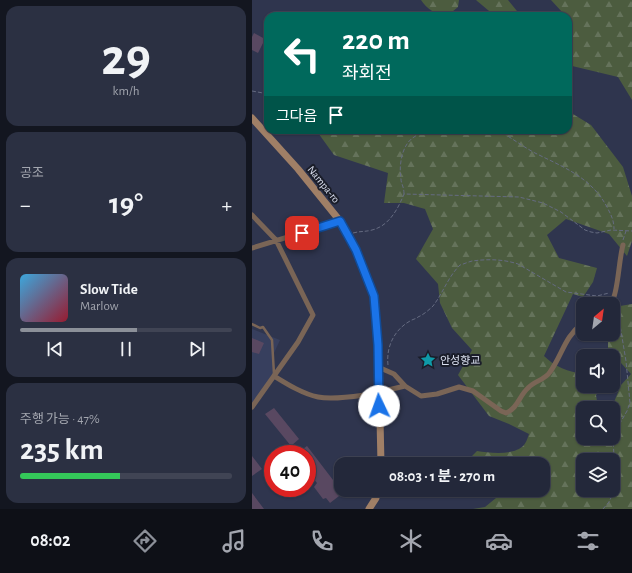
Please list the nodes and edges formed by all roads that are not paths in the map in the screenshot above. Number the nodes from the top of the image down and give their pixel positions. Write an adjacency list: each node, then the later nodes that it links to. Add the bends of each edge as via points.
1 (252, 118): 2 (street, Nampa-ro)
2 (264, 132)
3 (266, 134): 5 (street, Nampa-ro)
4 (252, 215): 6 (street)
5 (340, 221): 6 (street); 12 (street, Nampa-ro, via 356,250 374,296)
6 (276, 240): 8 (street); 13 (street, via 313,315)
7 (623, 245): 9 (street)
8 (252, 248)
9 (613, 297)
10 (252, 324): 13 (lane, via 263,327 272,340)
11 (576, 329): 14 (street, via 564,344 545,377 527,388 515,407 506,413 473,391 459,387 421,396)
12 (378, 367): 14 (street, via 394,374); 18 (street, Nampa-ro)
13 (274, 376): 16 (street, via 291,387 318,397 343,398); 17 (street)
14 (406, 386): 15 (street)
15 (388, 390)
16 (365, 395)
17 (252, 407)
18 (381, 457)
19 (376, 497): 20 (street)
20 (370, 509)

